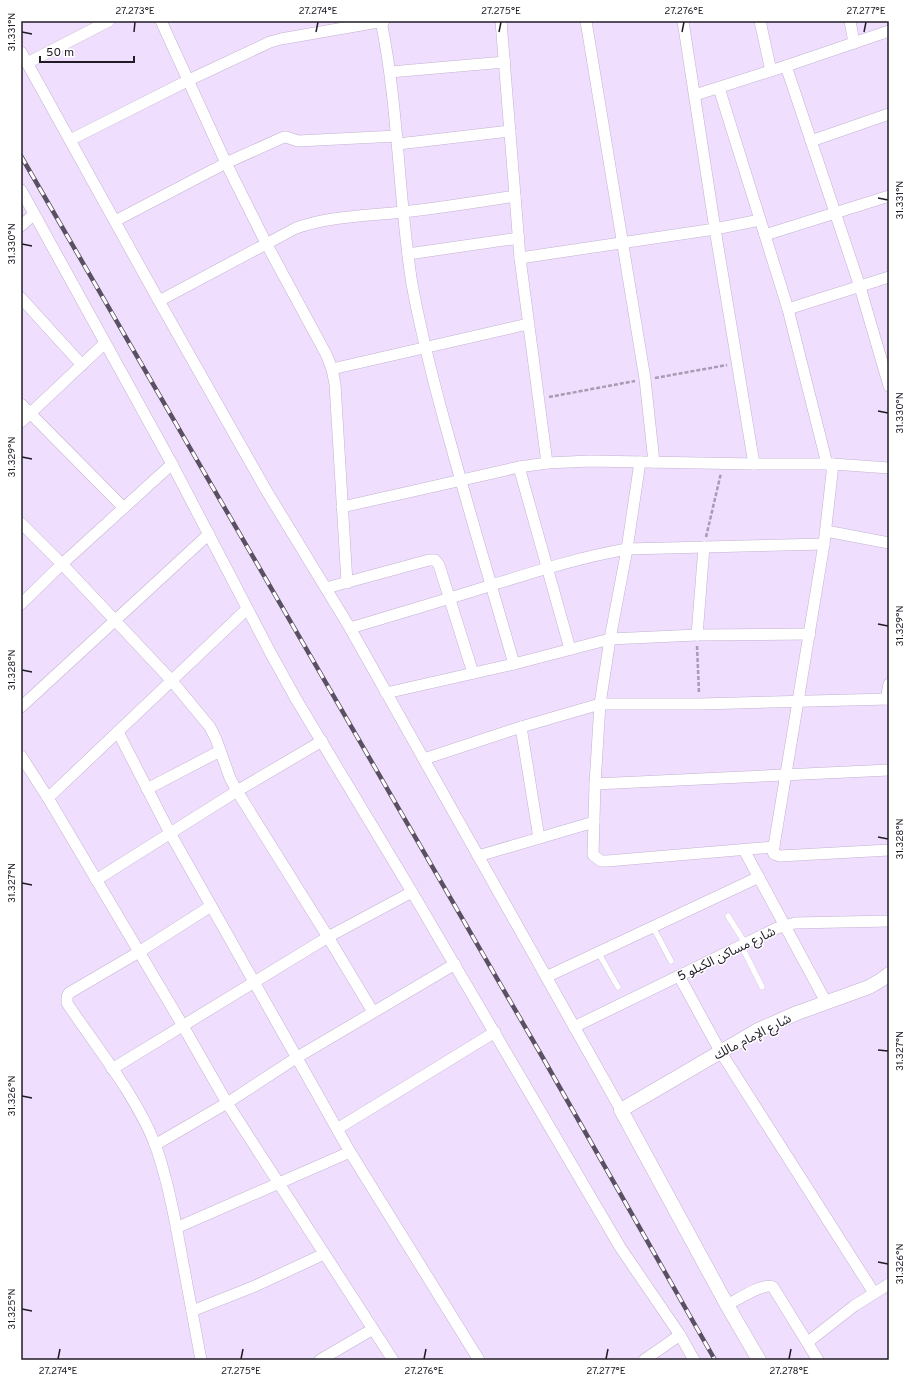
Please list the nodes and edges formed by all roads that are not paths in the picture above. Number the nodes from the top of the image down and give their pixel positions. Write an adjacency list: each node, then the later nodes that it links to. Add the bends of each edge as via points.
1 (109, 21): 13 (street)
2 (161, 21): 17 (street)
3 (382, 21): 16 (street); 17 (street, via 275,41)
4 (501, 21): 12 (street)
5 (586, 21): 39 (street)
6 (683, 21): 19 (street)
7 (760, 21): 15 (street)
8 (850, 21): 10 (street)
9 (889, 31): 10 (street)
10 (854, 43): 14 (street)
11 (21, 52): 13 (street)
12 (505, 62): 16 (street); 21 (street)
13 (27, 63): 22 (street)
14 (786, 66): 15 (street); 24 (street)
15 (771, 71): 18 (street)
16 (390, 72): 23 (street)
17 (189, 80): 22 (street); 25 (street)
18 (719, 88): 19 (street); 32 (street)
19 (695, 95): 35 (street)
20 (889, 114): 24 (street)
21 (510, 131): 23 (street); 27 (street)
22 (70, 140): 33 (street)
23 (398, 140): 25 (street, via 298,141 284,137); 29 (street)
24 (811, 141): 31 (street)
25 (226, 163): 33 (street); 38 (street)
26 (21, 190): 30 (street)
27 (515, 196): 29 (street); 37 (street)
28 (889, 196): 31 (street)
29 (404, 212): 38 (street, via 309,223); 40 (street)
30 (34, 214): 34 (street); 48 (street)
31 (835, 214): 36 (street); 43 (street)
32 (760, 220): 35 (street); 36 (street)
33 (115, 221): 45 (street)
34 (21, 226)
35 (715, 229): 39 (street); 60 (street)
36 (765, 235): 46 (street)
37 (519, 238): 40 (street); 41 (street)
38 (266, 243): 45 (street); 51 (street)
39 (622, 244): 41 (street); 57 (street, via 645,379)
40 (408, 254): 49 (street)
41 (520, 258): 47 (street)
42 (889, 277): 43 (street)
43 (860, 287): 46 (street); 52 (street)
44 (21, 298): 50 (street)
45 (159, 301): 78 (street, via 266,490)
46 (788, 309): 61 (street)
47 (528, 324): 49 (street); 58 (street)
48 (105, 343): 50 (street); 59 (street)
49 (426, 347): 51 (street); 64 (street)
50 (82, 365): 54 (street)
51 (332, 369): 66 (street)
52 (889, 386)
53 (21, 404): 54 (street)
54 (30, 413): 55 (street); 65 (street)
55 (21, 422)
56 (640, 462): 57 (street); 58 (street); 73 (street)
57 (654, 462): 60 (street)
58 (547, 463): 62 (street)
59 (172, 464): 65 (street); 69 (street)
60 (754, 464): 61 (street)
61 (830, 464): 63 (street); 68 (street)
62 (519, 467): 64 (street); 75 (street)
63 (889, 468)
64 (461, 481): 66 (street); 77 (street)
65 (123, 507): 74 (street)
66 (342, 507): 76 (street)
67 (21, 522): 74 (street)
68 (826, 532): 70 (street); 71 (street)
69 (209, 534): 81 (street); 82 (street)
70 (889, 543)
71 (824, 544): 72 (street); 84 (street)
72 (704, 547): 73 (street); 85 (street)
73 (627, 549): 75 (street); 86 (street)
74 (62, 564): 80 (street); 82 (street)
75 (548, 567): 77 (street); 87 (street)
76 (347, 583): 78 (street); 79 (street, via 435,560 439,565)
77 (492, 586): 79 (street); 88 (street)
78 (326, 588): 83 (street)
79 (449, 598): 83 (street); 89 (street)
80 (21, 604)
81 (247, 609): 90 (street); 99 (street)
82 (115, 620): 90 (street); 96 (street)
83 (350, 628): 92 (street)
84 (810, 634): 85 (street); 94 (street)
85 (697, 635): 86 (street)
86 (610, 639): 87 (street); 95 (street)
87 (570, 649): 88 (street)
88 (514, 664): 89 (street)
89 (473, 673): 92 (street)
90 (172, 681): 98 (street); 100 (street, via 210,727)
91 (889, 684): 93 (street)
92 (386, 693): 102 (street)
93 (887, 699): 94 (street)
94 (799, 700): 95 (street, via 700,704); 104 (street)
95 (600, 704): 97 (street); 105 (street)
96 (21, 707)
97 (521, 727): 102 (street); 111 (street)
98 (118, 732): 106 (street); 108 (street)
99 (322, 741): 107 (street); 118 (street)
100 (220, 751): 106 (street); 107 (street)
101 (21, 756): 108 (street)
102 (424, 759): 115 (street)
103 (889, 770): 104 (street)
104 (786, 774): 105 (street); 112 (street)
105 (595, 784): 109 (street)
106 (147, 789): 110 (street)
107 (237, 791): 110 (street); 124 (street)
108 (48, 798): 117 (street)
109 (594, 822): 111 (street); 113 (street, via 594,855 600,861)
110 (170, 833): 117 (street); 119 (street)
111 (539, 838): 115 (street)
112 (774, 847): 113 (street); 114 (street, via 774,854 780,856)
113 (744, 850): 116 (street)
114 (889, 850)
115 (478, 856): 132 (street)
116 (759, 877): 122 (street); 123 (street)
117 (96, 880): 126 (street)
118 (412, 892): 124 (street); 129 (street)
119 (211, 906): 126 (street); 133 (street)
120 (728, 916): 125 (lane)
121 (889, 921): 122 (street, شارع مساكن الكيلو 5)
122 (785, 925): 125 (street, شارع مساكن الكيلو 5); 136 (street)
123 (653, 927): 127 (street); 128 (lane)
124 (328, 937): 133 (street); 137 (street)
125 (743, 944): 131 (street, شارع مساكن الكيلو 5); 135 (lane)
126 (139, 952): 138 (street); 143 (street, via 68,993 67,996 67,1003)
127 (598, 952): 132 (street); 134 (lane)
128 (671, 961)
129 (455, 964): 137 (street); 140 (street)
130 (889, 974): 136 (street, شارع الإمام مالك, via 869,987)
131 (679, 976): 139 (street, شارع مساكن الكيلو 5); 141 (street)
132 (546, 977): 139 (street)
133 (254, 982): 138 (street); 142 (street)
134 (618, 987)
135 (762, 987)
136 (826, 1002): 141 (street, شارع الإمام مالك, via 777,1021)
137 (373, 1012): 142 (street)
138 (183, 1026): 143 (street); 144 (street)
139 (574, 1027): 145 (street)
140 (495, 1032): 146 (street); 157 (street, via 620,1247)
141 (720, 1051): 145 (street, شارع الإمام مالك); 153 (street)
142 (296, 1058): 144 (street); 146 (street)
143 (112, 1069): 147 (street)
144 (227, 1103): 147 (street); 149 (street)
145 (621, 1110): 154 (street)
146 (337, 1129): 148 (street)
147 (155, 1145): 150 (street)
148 (350, 1152): 149 (street); 162 (street)
149 (278, 1183): 150 (street); 151 (street)
150 (176, 1228): 155 (street)
151 (324, 1254): 155 (street, via 255,1286); 156 (street)
152 (889, 1284): 153 (street)
153 (874, 1293): 158 (street)
154 (727, 1305): 158 (street, via 771,1285 776,1289); 165 (street)
155 (192, 1311): 160 (street)
156 (373, 1328): 159 (street); 161 (street)
157 (680, 1334): 163 (street); 164 (street)
158 (808, 1342): 166 (street)
159 (388, 1359)
160 (201, 1360)
161 (320, 1360)
162 (479, 1360)
163 (644, 1360)
164 (694, 1360)
165 (759, 1360)
166 (818, 1360)

